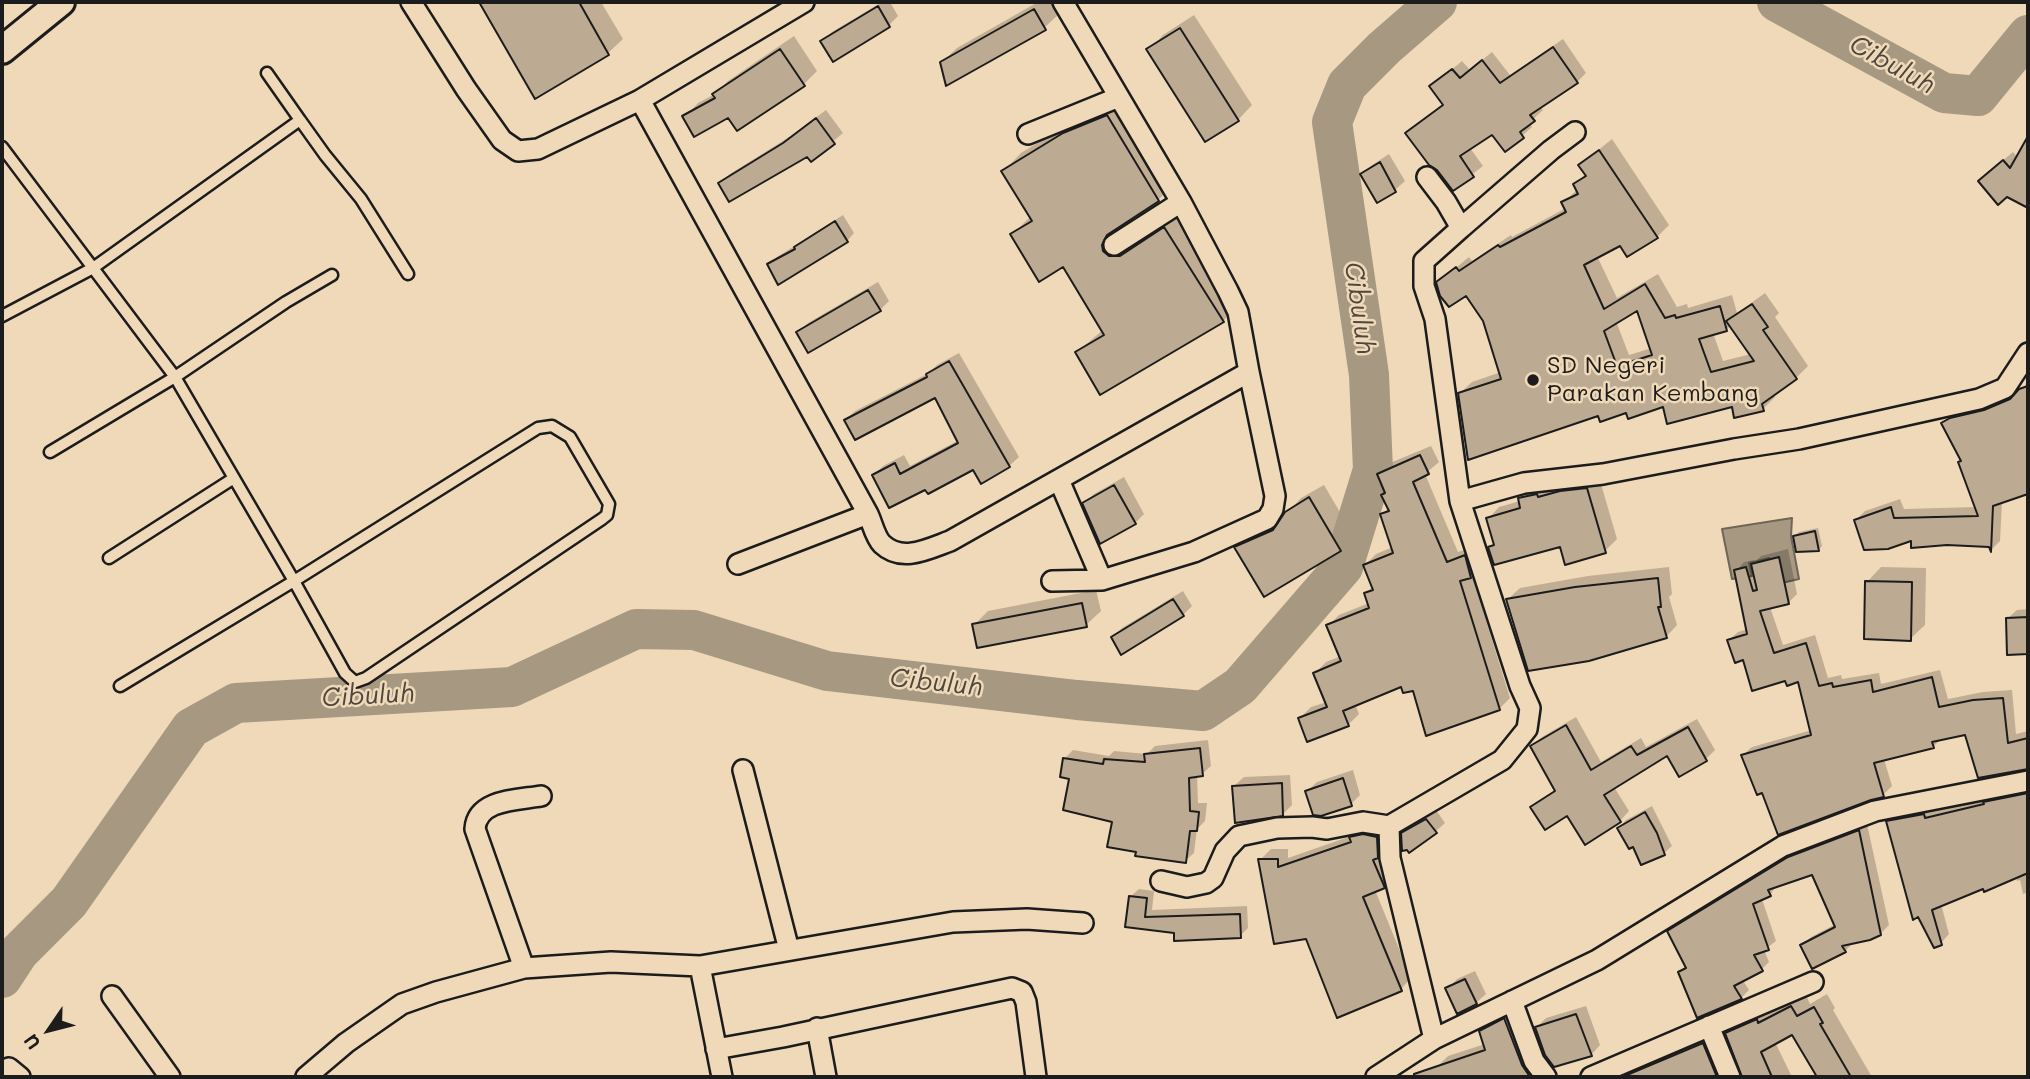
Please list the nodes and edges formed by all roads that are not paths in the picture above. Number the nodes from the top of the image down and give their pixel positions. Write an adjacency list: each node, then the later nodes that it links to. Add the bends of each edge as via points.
1 (61, 2): 5 (street)
2 (411, 2): 8 (street, via 502,140 518,151 538,149)
3 (804, 2): 8 (street)
4 (1063, 2): 7 (street)
5 (2, 50)
6 (267, 73): 9 (lane)
7 (1119, 97): 11 (street); 14 (street)
8 (640, 100): 28 (street)
9 (300, 120): 17 (lane); 18 (lane, via 361,199)
10 (1575, 132): 15 (street)
11 (1028, 134)
12 (2, 147): 17 (lane)
13 (1427, 177): 15 (street)
14 (1181, 202): 16 (street); 22 (street, via 1238,312)
15 (1461, 228): 27 (street, via 1424,261 1424,286 1435,319)
16 (1114, 245)
17 (93, 268): 20 (lane); 23 (lane)
18 (408, 274)
19 (332, 275): 23 (lane)
20 (2, 316)
21 (2027, 362): 27 (street, via 2006,388 1979,398 1799,439 1603,474 1524,483)
22 (1249, 372): 26 (street); 32 (street, via 1275,496 1267,519 1194,552)
23 (175, 377): 24 (lane); 25 (lane)
24 (50, 452)
25 (234, 478): 29 (lane); 31 (lane)
26 (1059, 480): 28 (street, via 950,541 915,554 896,553 880,543); 32 (street)
27 (1460, 502): 38 (street, via 1530,708 1527,729 1502,760)
28 (868, 514): 30 (street)
29 (109, 558)
30 (738, 564)
31 (294, 580): 31 (lane, via 345,673 360,681 603,519 609,504 570,437 545,426); 34 (lane)
32 (1102, 580): 33 (street)
33 (1052, 581)
34 (120, 686)
35 (743, 770): 41 (street)
36 (2028, 781): 46 (street, via 1875,811 1783,846 1597,960)
37 (541, 796): 43 (street, via 481,811 475,829)
38 (1389, 826): 39 (street, via 1363,822 1327,829 1278,828 1239,836 1206,883 1187,887); 49 (street, via 1390,858)
39 (1161, 881)
40 (1083, 923): 41 (street, via 1027,919 953,922)
41 (789, 950): 42 (street)
42 (700, 966): 43 (street, via 611,962); 50 (street)
43 (524, 968): 52 (street, via 402,1004)
44 (1813, 982): 47 (street)
45 (112, 996): 51 (street)
46 (1511, 1001): 49 (street); 57 (street, via 1534,1061)
47 (1709, 1026): 58 (street); 59 (street)
48 (817, 1028): 50 (street); 54 (street); 55 (street, via 1012,988 1022,992 1026,1002)
49 (1434, 1040): 56 (street)
50 (716, 1049): 53 (street)
51 (170, 1077)
52 (306, 1077)
53 (722, 1077)
54 (826, 1077)
55 (1036, 1077)
56 (1376, 1077)
57 (1546, 1077)
58 (1591, 1077)
59 (1730, 1077)

